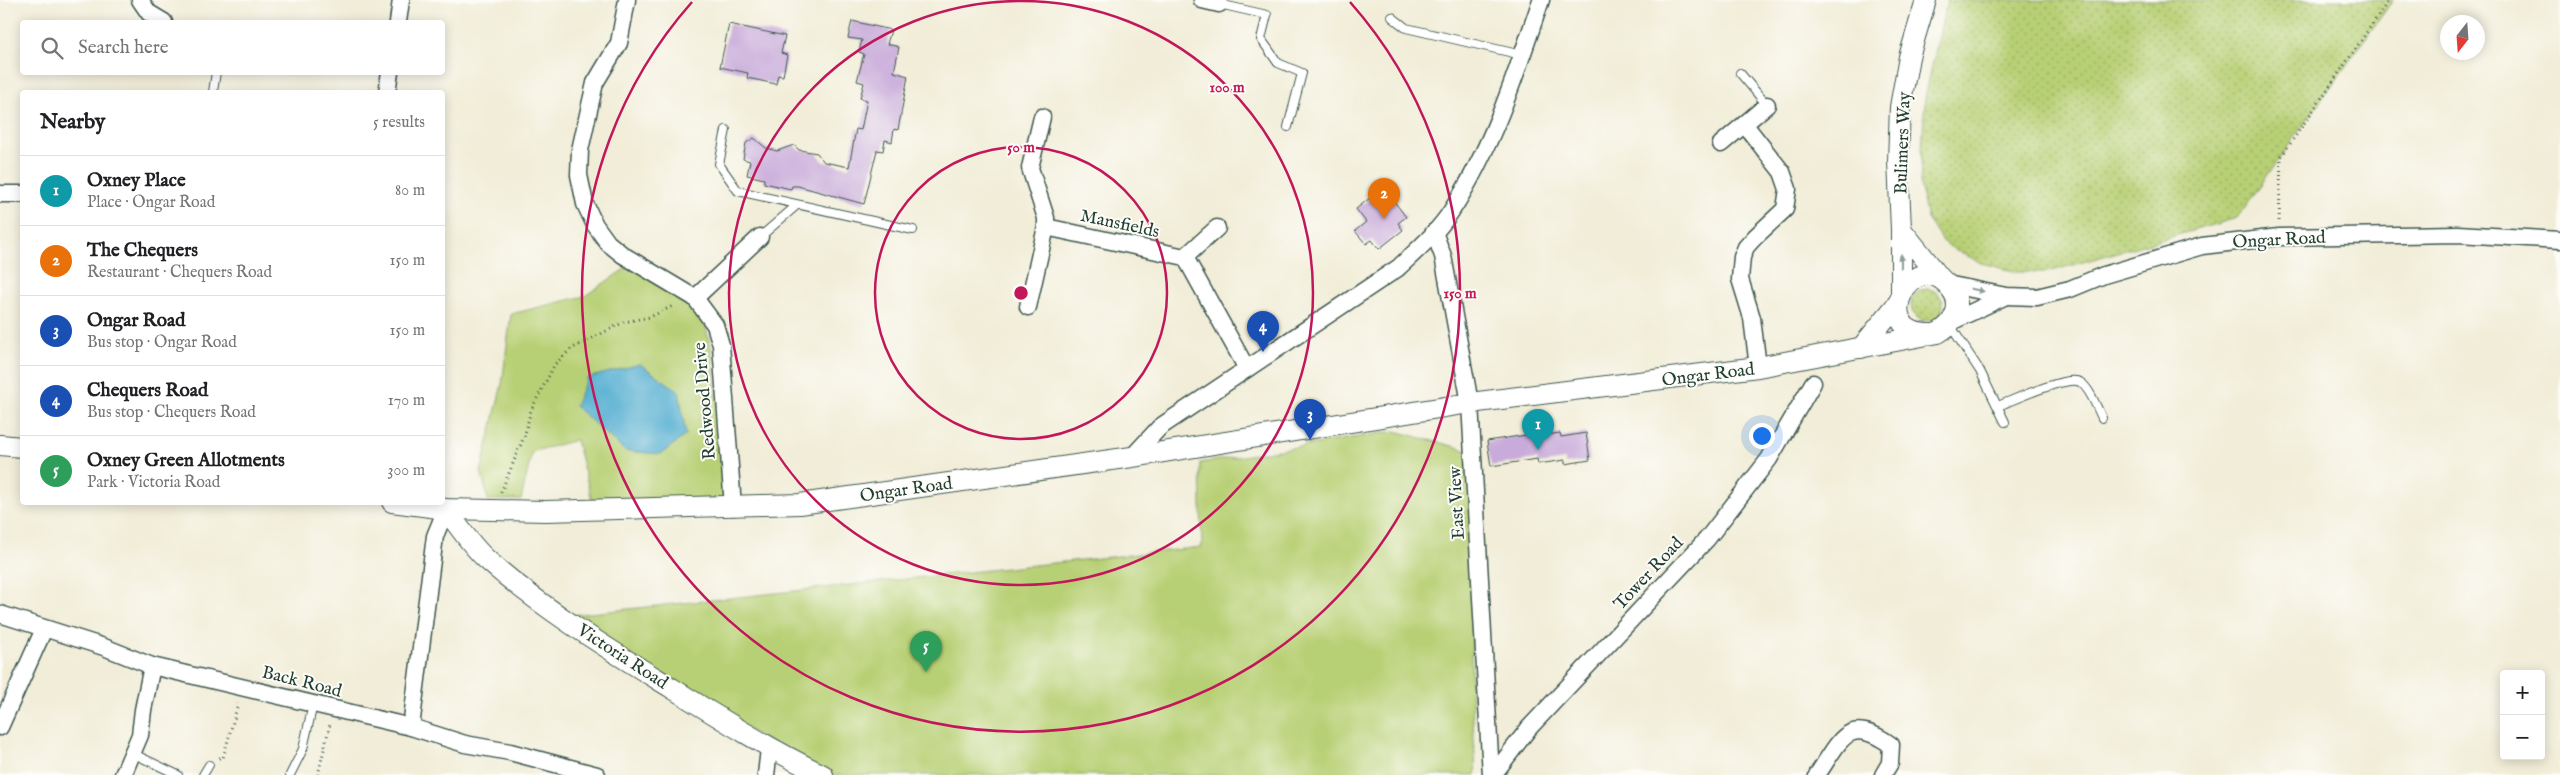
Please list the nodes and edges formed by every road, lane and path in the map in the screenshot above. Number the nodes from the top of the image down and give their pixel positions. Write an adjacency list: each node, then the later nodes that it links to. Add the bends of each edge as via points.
1 (140, 0): 10 (street, via 149,13)
2 (401, 0): 11 (street)
3 (627, 0): 38 (street, Redwood Drive, via 619,43 595,83 580,150 579,175 585,204 608,243)
4 (1202, 0): 8 (street)
5 (1541, 0): 12 (street)
6 (1926, 0): 29 (street, Bulimers Way, via 1909,57 1900,107)
7 (2389, 0): 32 (path, via 2281,156)
8 (1219, 4): 21 (lane, via 1266,15 1260,39 1278,63 1302,73)
9 (1392, 17): 12 (lane, via 1406,28)
10 (161, 20)
11 (398, 20)
12 (1522, 55): 31 (street, via 1484,148 1451,211)
13 (1740, 73): 18 (lane)
14 (216, 75): 16 (lane)
15 (390, 75): 17 (street)
16 (213, 90)
17 (387, 90)
18 (1767, 104): 20 (street)
19 (1042, 117): 27 (street, via 1030,168)
20 (1745, 125): 23 (street); 44 (street, via 1782,172 1788,189 1785,209 1746,247 1742,257 1740,279 1752,318)
21 (1288, 128)
22 (726, 130): 26 (lane, via 720,164 738,191)
23 (1721, 144)
24 (0, 194): 25 (street)
25 (20, 194)
26 (797, 205): 30 (lane); 33 (lane)
27 (1046, 227): 35 (street, Mansfields); 40 (street)
28 (1217, 228): 35 (street)
29 (1901, 229): 36 (street); 39 (street, Bulimers Way, one-way to 29)
30 (913, 230)
31 (1434, 232): 45 (street, via 1398,268); 47 (street, East View, via 1443,256)
32 (2279, 236): 34 (street, Ongar Road, via 2458,234); 37 (street, Ongar Road, via 2202,246 2037,297)
33 (760, 237): 38 (street)
34 (2560, 240)
35 (1185, 257): 45 (street)
36 (1944, 281): 37 (street, Ongar Road, one-way to 37); 39 (street, Ongar Road, via 1927,276 1917,278 1907,284); 41 (street, via 1955,293 1957,302)
37 (2006, 296): 41 (street, Ongar Road)
38 (695, 298): 55 (street, Redwood Drive, via 715,325 720,346); 57 (path, via 650,317 624,322 571,349 555,364 531,410 524,437)
39 (1899, 298): 42 (street, via 1899,314 1906,325 1915,332); 43 (street, Ongar Road)
40 (1028, 307)
41 (1951, 323): 42 (street, Ongar Road, via 1938,333); 48 (lane)
42 (1930, 334): 43 (street, Ongar Road)
43 (1861, 348): 44 (street, Ongar Road)
44 (1758, 367): 47 (street, Ongar Road)
45 (1247, 369): 53 (street, via 1160,427)
46 (1813, 383): 78 (street, Tower Road, via 1769,459 1708,539 1529,728)
47 (1470, 403): 53 (street, Ongar Road); 78 (street, East View)
48 (1998, 406): 49 (lane, via 2074,380 2087,390); 50 (lane)
49 (2102, 418)
50 (2005, 422)
51 (0, 445): 52 (street)
52 (20, 447)
53 (1132, 457): 55 (street, Ongar Road, via 800,504)
54 (415, 505): 56 (street, Ongar Road)
55 (733, 508): 57 (street, Ongar Road)
56 (446, 509): 57 (street, Ongar Road); 65 (street, via 435,536); 66 (street, Victoria Road, via 469,540 508,577 625,659)
57 (491, 510)
58 (0, 614): 59 (street, Back Road)
59 (44, 629): 60 (street, Back Road); 64 (street)
60 (152, 666): 61 (street, Back Road); 67 (street, via 140,735)
61 (243, 687): 62 (street, Back Road); 68 (path, via 223,758 216,757)
62 (313, 704): 63 (street, Back Road); 73 (lane, via 303,749)
63 (333, 709): 65 (street, Back Road); 74 (path)
64 (0, 727)
65 (411, 727): 69 (street, Back Road, via 465,744 510,752)
66 (769, 748): 76 (street); 77 (street, Victoria Road)
67 (132, 753): 70 (street); 71 (lane)
68 (209, 765): 72 (lane)
69 (563, 771): 75 (street, Back Road)
70 (123, 775)
71 (178, 775)
72 (204, 775)
73 (290, 775)
74 (318, 775)
75 (597, 775)
76 (766, 775)
77 (823, 775)
78 (1492, 775)
79 (1817, 775): 80 (street, via 1844,736 1857,730 1874,733 1891,745 1890,763)
80 (1883, 775)

